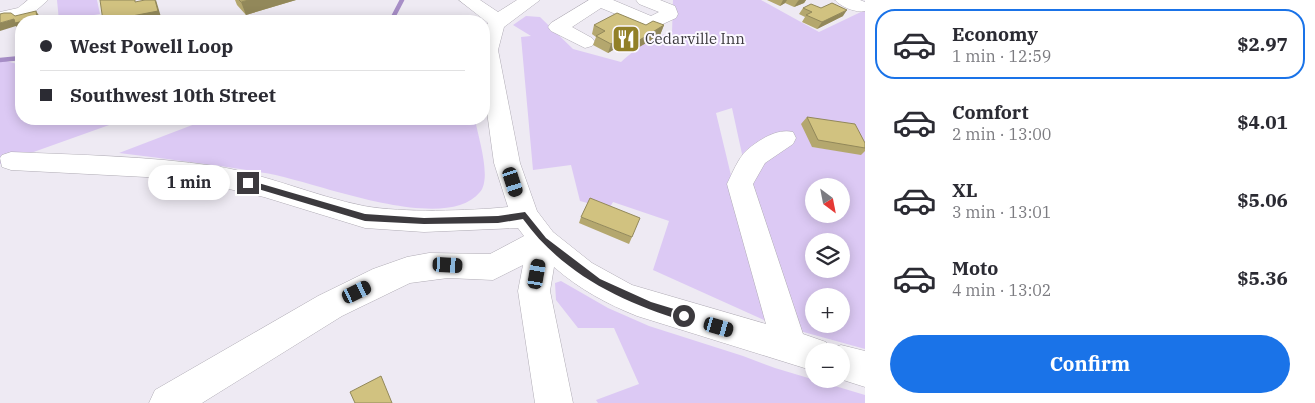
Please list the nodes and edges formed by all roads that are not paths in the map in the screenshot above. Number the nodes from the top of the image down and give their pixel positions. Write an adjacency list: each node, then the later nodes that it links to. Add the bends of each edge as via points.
1 (39, 0): 10 (street, via 24,12)
2 (468, 0): 8 (street)
3 (531, 0): 11 (street)
4 (645, 0): 6 (street, via 669,10 668,14 652,23)
5 (844, 0): 7 (street)
6 (602, 1): 13 (street, via 558,28)
7 (861, 7)
8 (489, 15)
9 (490, 15): 11 (street)
10 (0, 18)
11 (498, 21): 12 (street)
12 (490, 38)
13 (585, 42)
14 (490, 63): 17 (street, via 505,156)
15 (784, 138): 18 (street, via 755,157 740,184)
16 (12, 161): 17 (street, via 146,168 216,176 374,218 424,221 498,219)
17 (534, 228): 18 (street, via 581,272 621,295); 21 (street, via 494,267 429,266 384,279 330,306); 22 (street, via 534,291)
18 (802, 351)
19 (850, 365): 20 (street)
20 (865, 369)
21 (168, 403)
22 (554, 403)

